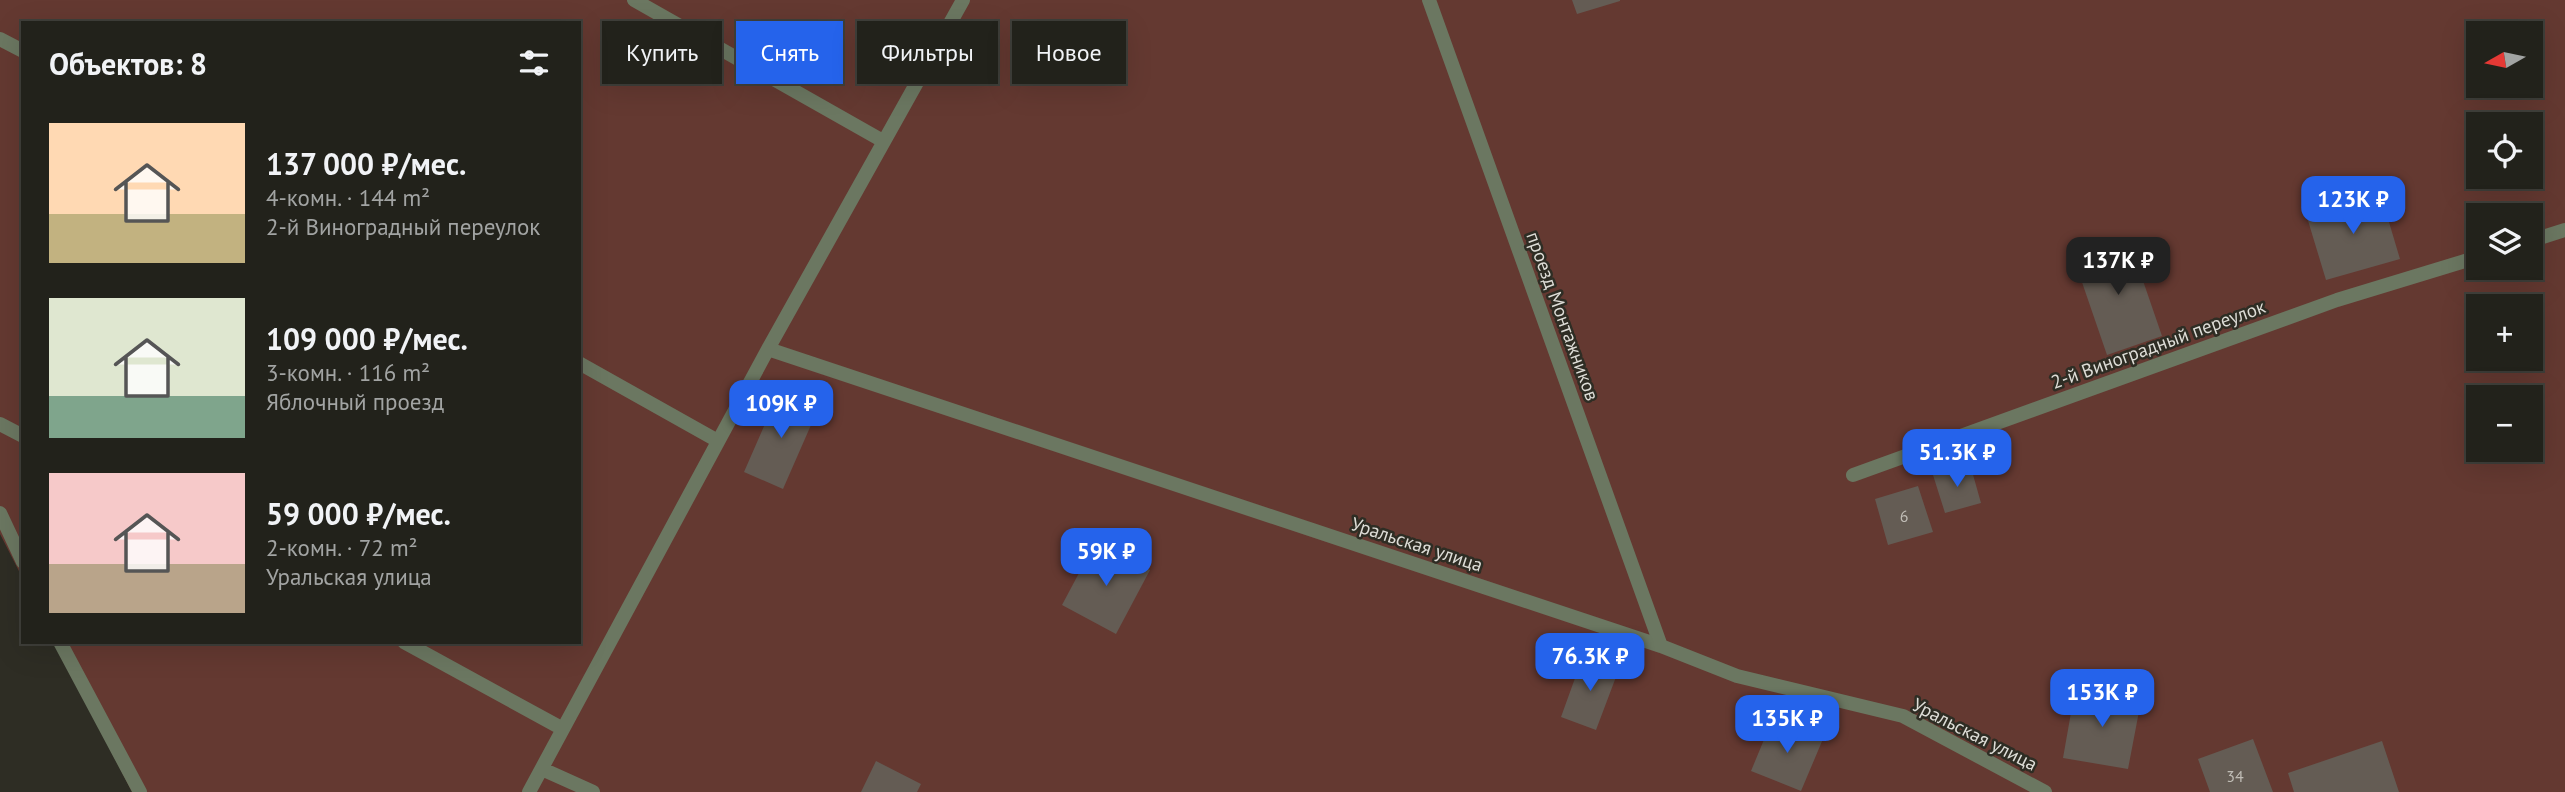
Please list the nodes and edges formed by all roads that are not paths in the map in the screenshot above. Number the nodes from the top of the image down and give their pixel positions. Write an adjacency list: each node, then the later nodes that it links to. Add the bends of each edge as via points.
1 (634, 0): 6 (street)
2 (963, 0): 6 (street)
3 (1429, 0): 20 (street, проезд Монтажников)
4 (0, 39): 5 (street)
5 (21, 50)
6 (883, 141): 10 (street)
7 (2565, 230): 8 (street)
8 (2543, 237)
9 (2466, 261): 15 (street, 2-й Виноградный переулок, via 2337,300)
10 (768, 349): 14 (street); 20 (street, Уральская улица)
11 (581, 364): 14 (street)
12 (0, 424): 13 (street)
13 (21, 435)
14 (718, 442): 21 (street)
15 (1853, 475)
16 (0, 513): 17 (street)
17 (21, 558)
18 (61, 644): 23 (street)
19 (408, 644): 21 (street)
20 (1661, 646): 26 (street, Уральская улица, via 1737,676 1903,716)
21 (564, 729): 22 (street)
22 (542, 769): 24 (street); 25 (street)
23 (140, 792)
24 (529, 792)
25 (593, 792)
26 (2045, 792)

